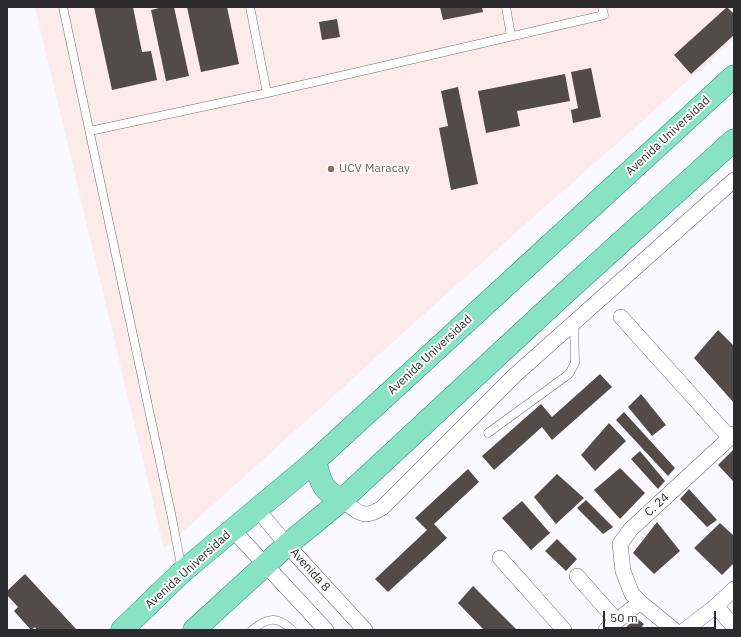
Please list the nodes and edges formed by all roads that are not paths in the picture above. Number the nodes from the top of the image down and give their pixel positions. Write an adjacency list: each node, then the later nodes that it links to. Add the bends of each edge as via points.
1 (63, 7): 8 (lane)
2 (250, 7): 7 (lane)
3 (506, 7): 5 (lane)
4 (602, 7): 5 (lane, via 604,15)
5 (511, 36): 7 (lane)
6 (734, 76): 15 (main road, Avenida Universidad)
7 (267, 93): 8 (lane)
8 (90, 131): 22 (lane)
9 (734, 140): 16 (main road)
10 (734, 180): 12 (street)
11 (621, 317): 14 (street)
12 (574, 323): 13 (lane, via 575,363 569,374); 16 (street, via 514,376 382,508 372,514 361,514)
13 (488, 433)
14 (732, 436): 25 (street, C. 24, via 631,529 620,544 623,571)
15 (316, 461): 16 (main road, via 323,487); 17 (main road, Avenida Universidad)
16 (342, 500): 19 (main road)
17 (258, 509): 18 (main road, Avenida Universidad); 19 (street, Avenida 8)
18 (233, 530): 21 (street); 22 (main road, Avenida Universidad)
19 (287, 545): 21 (main road); 34 (street, Avenida 8)
20 (500, 558): 35 (street)
21 (265, 566): 30 (main road); 33 (street)
22 (182, 572): 29 (main road, Avenida Universidad)
23 (577, 576): 27 (street)
24 (734, 589): 26 (street)
25 (636, 598): 27 (street); 36 (street)
26 (716, 606): 28 (street); 37 (street)
27 (612, 625)
28 (734, 627)
29 (122, 630)
30 (194, 630)
31 (252, 630): 32 (lane, via 261,623 276,620 283,622)
32 (292, 630)
33 (326, 630)
34 (365, 630)
35 (564, 630)
36 (674, 630)
37 (685, 630)

